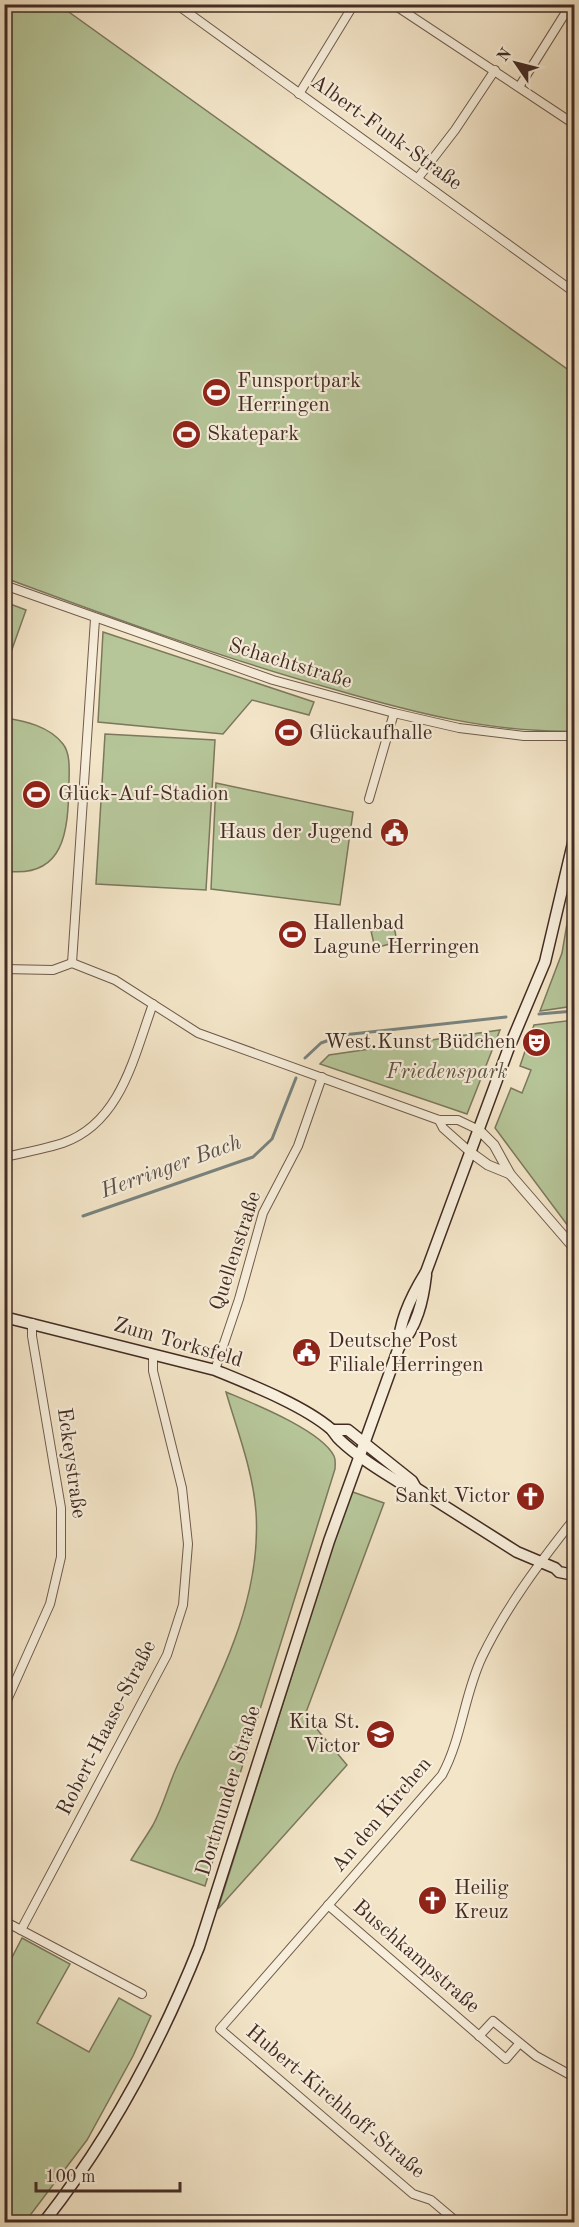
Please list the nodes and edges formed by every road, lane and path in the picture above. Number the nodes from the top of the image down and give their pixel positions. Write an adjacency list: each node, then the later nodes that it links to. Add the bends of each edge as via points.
1 (176, 4): 7 (street, Albert-Funk-Straße)
2 (354, 4): 7 (street)
3 (393, 4): 5 (street)
4 (571, 4): 6 (street)
5 (495, 70): 6 (street); 9 (street)
6 (519, 87): 8 (street)
7 (299, 94): 9 (street, Albert-Funk-Straße)
8 (574, 124)
9 (418, 178): 10 (street, Albert-Funk-Straße)
10 (574, 292)
11 (4, 585): 12 (street, Schachtstraße)
12 (95, 619): 13 (street, Schachtstraße, via 273,680); 17 (street)
13 (394, 713): 14 (street, Schachtstraße, via 459,728 524,736); 15 (street)
14 (574, 736)
15 (369, 799)
16 (574, 839): 22 (main road, Dortmunder Straße, via 545,962)
17 (72, 963): 18 (street, via 53,970); 19 (street, via 115,980)
18 (4, 969)
19 (153, 1004): 20 (street, via 198,1033); 24 (street, via 124,1083 102,1119 64,1143)
20 (322, 1077): 21 (street); 30 (street, Quellenstraße, via 298,1146 263,1213)
21 (439, 1120): 22 (street, via 458,1120); 23 (street)
22 (479, 1130): 23 (main road, Dortmunder Straße); 25 (street, via 495,1145)
23 (470, 1152): 25 (street); 32 (main road, Dortmunder Straße, via 401,1328 399,1347)
24 (4, 1158)
25 (510, 1174): 26 (street)
26 (574, 1248)
27 (4, 1317): 28 (main road, Zum Torksfeld)
28 (32, 1323): 29 (main road, Zum Torksfeld); 40 (street, Eckeystraße, via 61,1508 61,1557 50,1604)
29 (153, 1356): 30 (main road, Zum Torksfeld); 43 (street, Robert-Haase-Straße, via 153,1371 182,1488 188,1544 183,1605 167,1655)
30 (215, 1370): 31 (main road, Zum Torksfeld, via 282,1400)
31 (332, 1430): 32 (main road, Zum Torksfeld, via 348,1431); 33 (main road, Zum Torksfeld)
32 (364, 1442): 33 (main road, Dortmunder Straße); 34 (main road, Zum Torksfeld)
33 (359, 1456): 34 (main road, Zum Torksfeld, via 408,1488); 49 (main road, Dortmunder Straße, via 214,1906 175,2007 133,2090 96,2151)
34 (416, 1488): 36 (main road)
35 (574, 1519): 36 (street, An den Kirchen)
36 (538, 1563): 37 (main road); 41 (street, An den Kirchen, via 482,1658 442,1775)
37 (555, 1568): 38 (main road); 39 (main road)
38 (574, 1568)
39 (574, 1575)
40 (4, 1707)
41 (328, 1905): 45 (street, An den Kirchen); 46 (street, Buschkampstraße)
42 (4, 1921): 43 (street)
43 (21, 1930): 44 (street)
44 (142, 1994)
45 (220, 2029): 50 (street, Hubert-Kirchhoff-Straße, via 413,2194 431,2200)
46 (479, 2036): 47 (street, Buschkampstraße, via 493,2021); 47 (street, Buschkampstraße, via 506,2059)
47 (519, 2044): 48 (street, Buschkampstraße)
48 (574, 2077)
49 (44, 2223)
50 (458, 2223)

